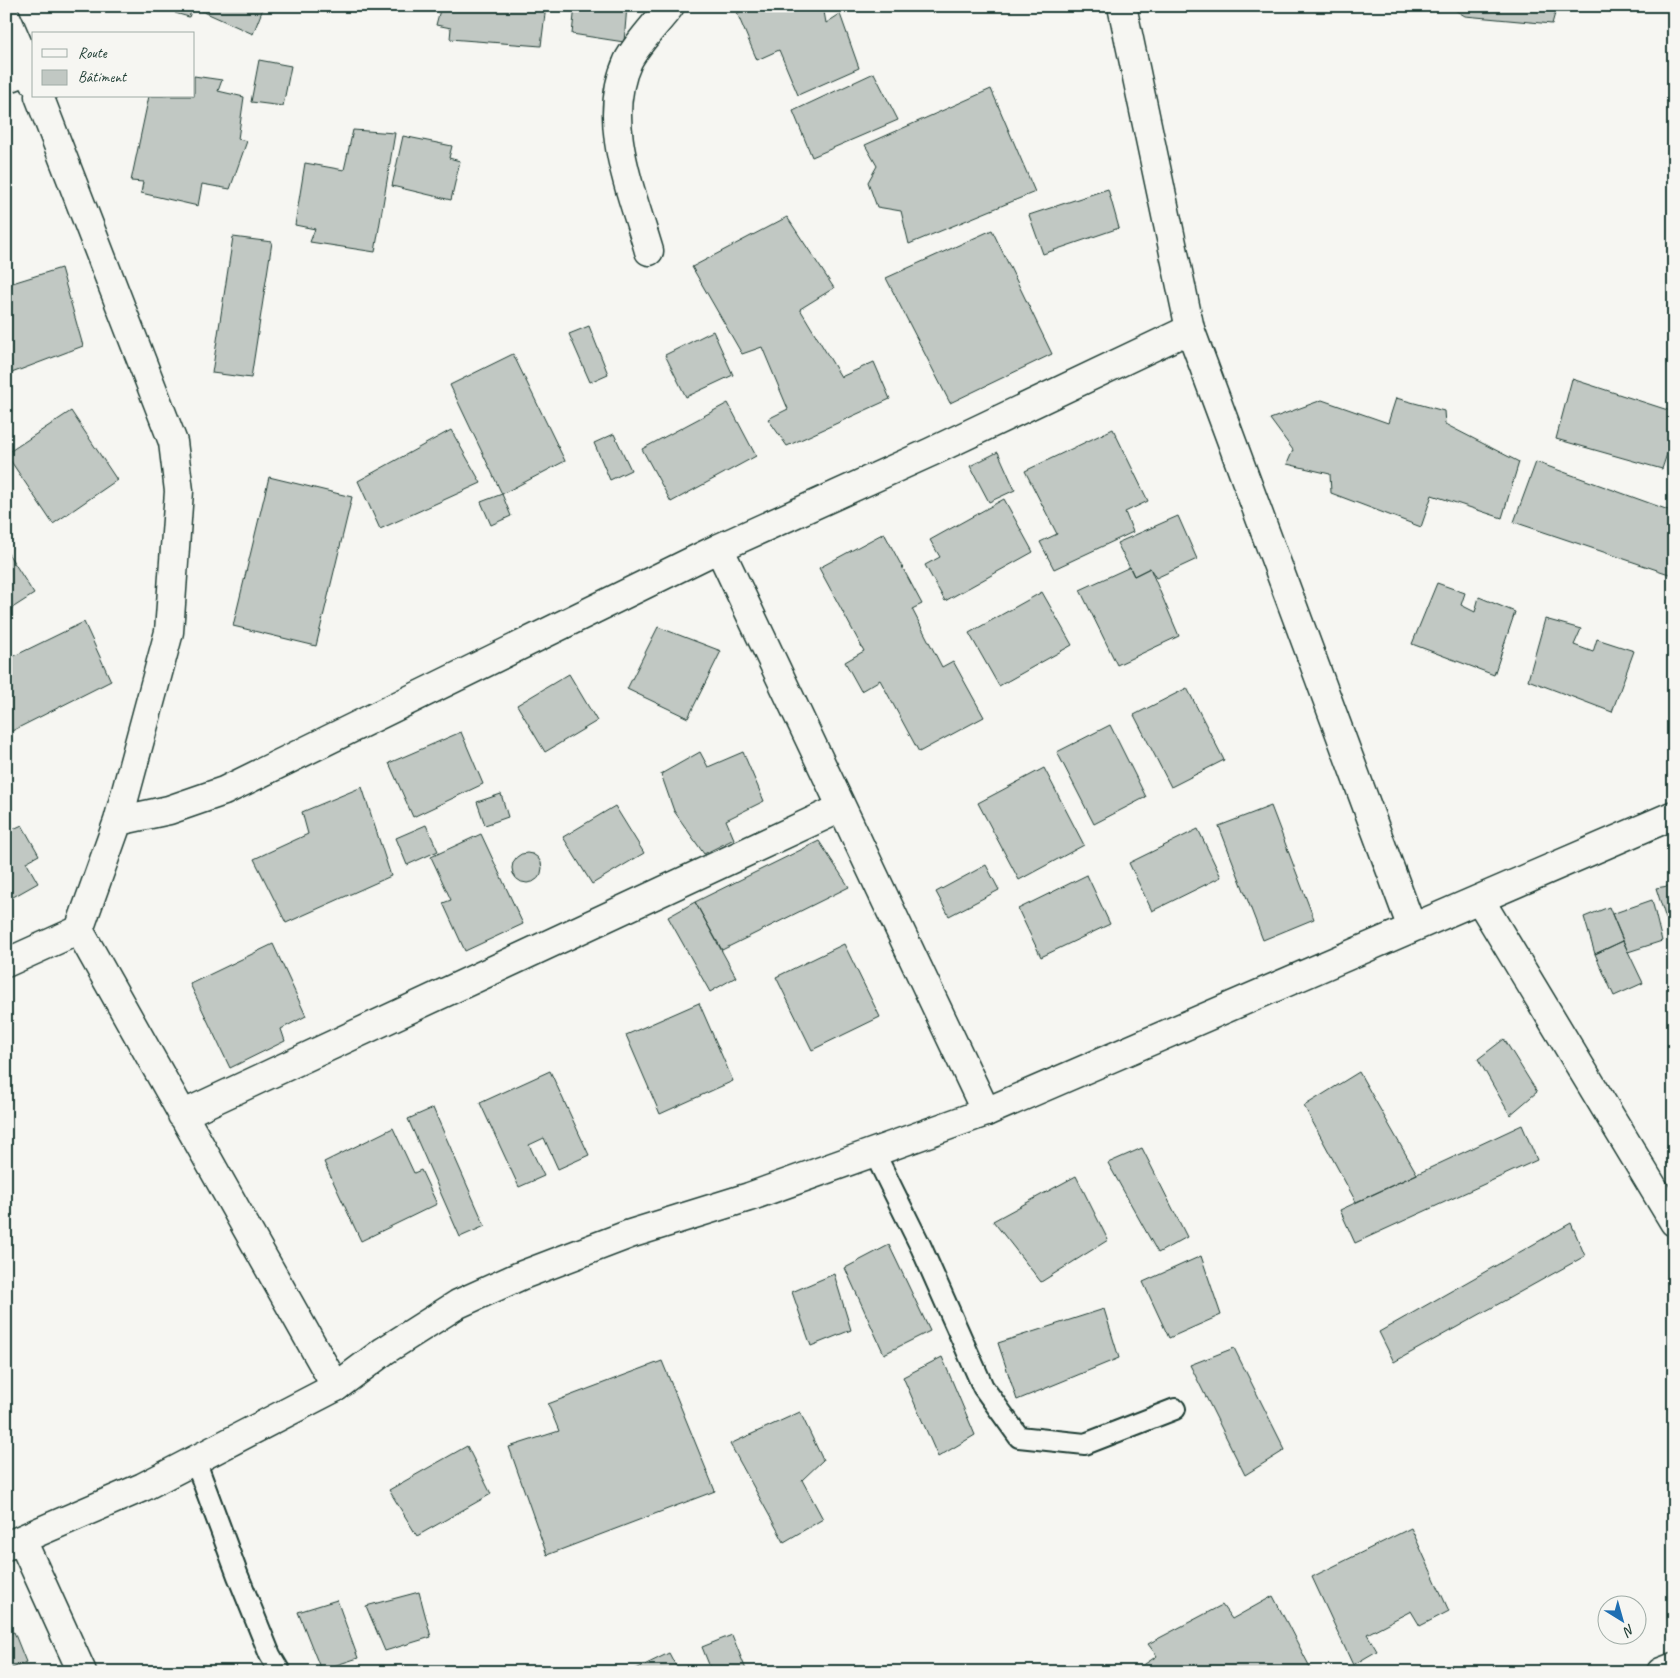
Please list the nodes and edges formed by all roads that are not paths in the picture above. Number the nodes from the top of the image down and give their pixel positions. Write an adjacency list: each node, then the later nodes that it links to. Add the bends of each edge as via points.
1 (670, 6): 6 (street, via 629,60 620,86 617,140)
2 (1122, 6): 7 (street)
3 (6, 17): 4 (street)
4 (23, 77)
5 (40, 98): 11 (street, via 172,442 179,491 169,632)
6 (649, 251)
7 (1190, 329): 8 (street); 13 (street)
8 (719, 548): 9 (street); 11 (street, via 224,791 169,810)
9 (841, 808): 16 (street); 17 (street)
10 (1674, 815): 12 (street)
11 (118, 821): 14 (street)
12 (1480, 900): 13 (street); 19 (street)
13 (1412, 928): 16 (street)
14 (79, 930): 15 (street); 17 (street)
15 (6, 963)
16 (986, 1112): 18 (street)
17 (182, 1115): 20 (street)
18 (874, 1152): 20 (street, via 630,1234 520,1276 458,1304); 21 (lane, via 984,1387 1019,1437 1085,1444)
19 (1674, 1222)
20 (336, 1386): 22 (street)
21 (1175, 1409)
22 (195, 1460): 23 (street, via 142,1488); 26 (lane, via 238,1576)
23 (14, 1543): 25 (street)
24 (1674, 1667): 27 (street)
25 (82, 1672)
26 (280, 1672)
27 (1661, 1672)

